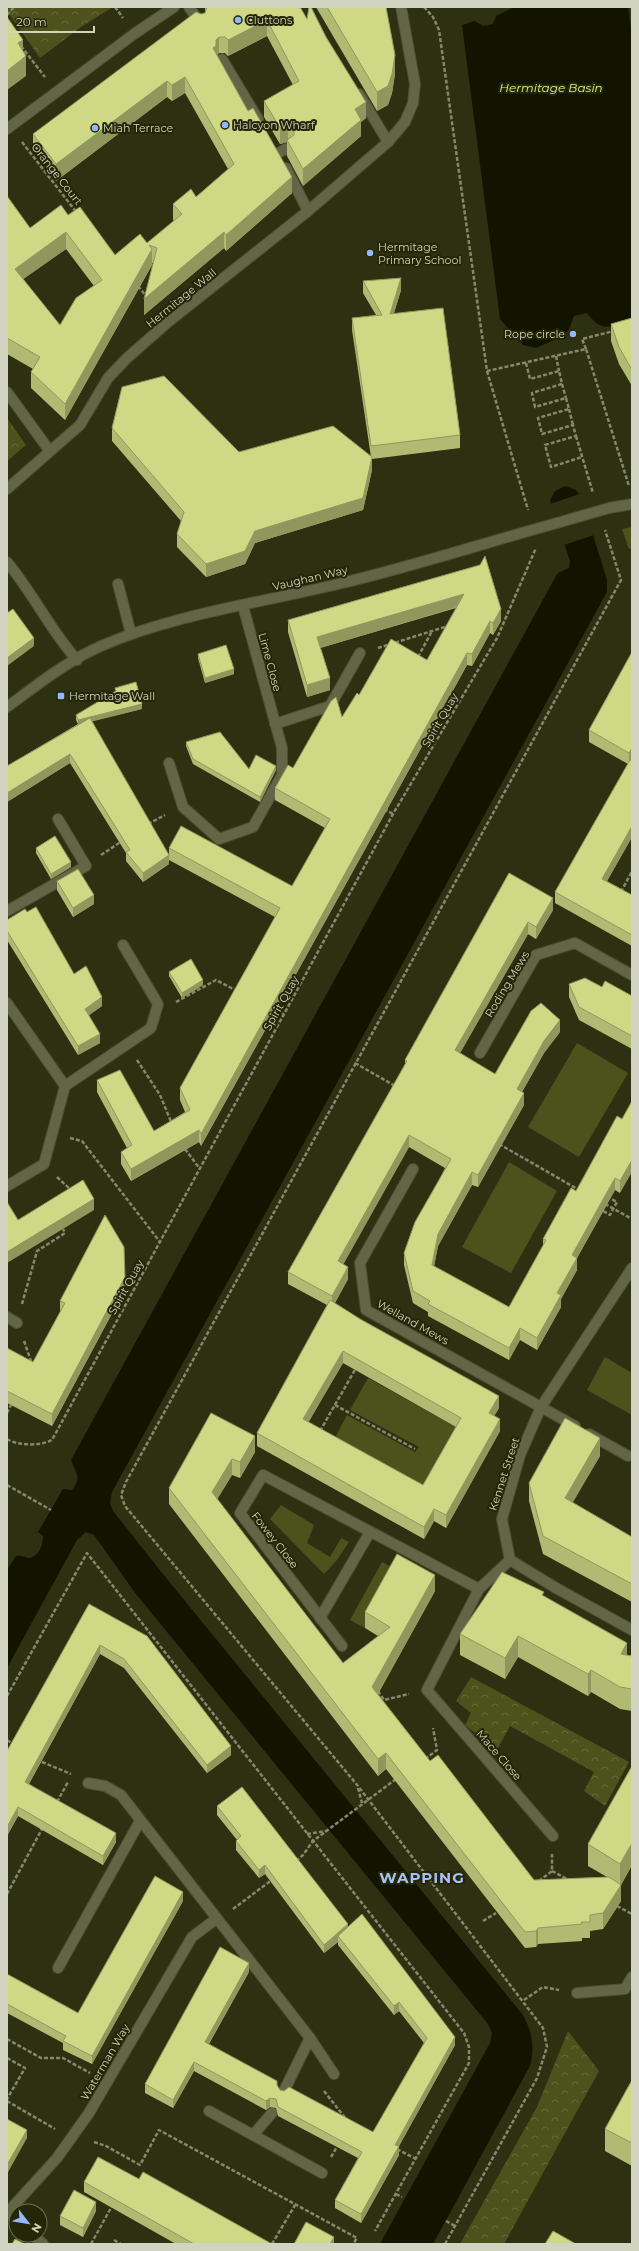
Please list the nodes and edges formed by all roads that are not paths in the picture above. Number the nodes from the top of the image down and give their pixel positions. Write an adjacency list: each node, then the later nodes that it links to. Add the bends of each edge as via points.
1 (174, 7): 7 (street)
2 (189, 7): 4 (street)
3 (401, 7): 10 (street, Hermitage Wall, via 415,84 413,104 405,122)
4 (201, 24)
5 (222, 59): 8 (street)
6 (353, 83): 10 (street)
7 (9, 128)
8 (264, 130)
9 (271, 142): 12 (street)
10 (388, 142): 13 (street, Hermitage Wall)
11 (288, 148): 12 (street)
12 (278, 153): 13 (street)
13 (308, 211): 15 (street, Hermitage Wall, via 168,322 126,359 108,378 80,425)
14 (7, 392): 15 (street)
15 (49, 450): 16 (street, Hermitage Wall)
16 (7, 489)
17 (632, 504): 20 (street, Vaughan Way, bridge, via 609,508 340,584)
18 (7, 562): 23 (street, via 45,614 65,647)
19 (118, 584): 21 (street)
20 (243, 606): 21 (street, Vaughan Way, via 165,623); 25 (street, Lime Close)
21 (132, 634): 23 (street, Vaughan Way)
22 (360, 653): 25 (street, via 330,706)
23 (77, 660): 24 (street, Vaughan Way)
24 (7, 707)
25 (274, 724): 26 (street, Lime Close, via 282,748 282,775 253,827 219,839 183,807)
26 (169, 762)
27 (58, 819): 28 (street, via 86,866)
28 (7, 910)
29 (122, 945): 33 (street, via 158,1004 151,1028)
30 (632, 975): 32 (street, Roding Mews, via 575,943 536,955)
31 (9, 1009): 33 (street)
32 (480, 1053)
33 (65, 1086): 35 (street, via 44,1164)
34 (412, 1169): 39 (street, Welland Mews, via 360,1262 366,1310)
35 (8, 1183)
36 (632, 1268): 39 (street, Kennet Street)
37 (7, 1317): 38 (street)
38 (17, 1323)
39 (541, 1408): 40 (street); 42 (street, Kennet Street, via 520,1455 502,1519)
40 (628, 1456)
41 (370, 1532): 43 (street, Fowey Close); 44 (street); 44 (street, Fowey Close, via 262,1475 240,1513)
42 (510, 1560): 43 (street); 45 (street)
43 (479, 1589): 49 (street, Mace Close, via 427,1690)
44 (320, 1618): 46 (street, Fowey Close)
45 (632, 1630)
46 (342, 1646)
47 (88, 1783): 48 (street, via 105,1786 121,1795)
48 (140, 1820): 50 (street); 51 (street)
49 (553, 1836)
50 (216, 1919): 54 (street); 61 (street, Waterman Way, via 192,1937 89,2113 57,2158)
51 (58, 1968)
52 (632, 1977): 53 (street, via 625,1989)
53 (577, 1993)
54 (310, 2038): 55 (street); 56 (street)
55 (334, 2074)
56 (283, 2093)
57 (209, 2111): 59 (street)
58 (272, 2112): 59 (street)
59 (253, 2135): 60 (street)
60 (322, 2173)
61 (19, 2203)

